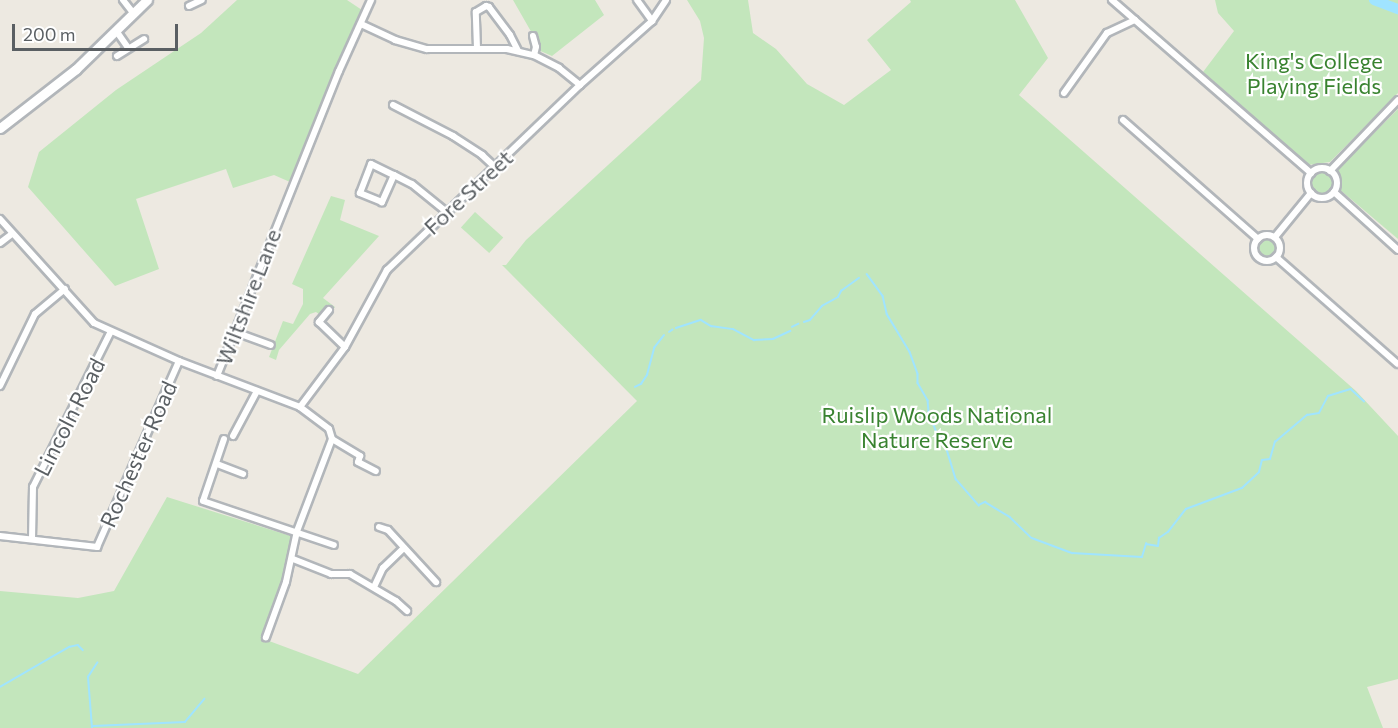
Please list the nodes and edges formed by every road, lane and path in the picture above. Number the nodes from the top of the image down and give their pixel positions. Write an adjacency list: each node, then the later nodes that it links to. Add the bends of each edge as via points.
1 (123, 0): 9 (street)
2 (147, 0): 9 (main road)
3 (202, 0): 8 (street)
4 (372, 0): 12 (street, Wiltshire Lane)
5 (637, 0): 11 (street)
6 (666, 0): 11 (street, Fore Street)
7 (1112, 0): 10 (street)
8 (189, 6)
9 (134, 14): 13 (main road)
10 (1135, 20): 22 (street, via 1107,33); 29 (street)
11 (652, 21): 21 (street, Fore Street)
12 (361, 24): 17 (street, via 427,49); 44 (street, Wiltshire Lane)
13 (117, 32): 16 (street); 26 (main road)
14 (533, 36): 19 (street)
15 (144, 39): 16 (street)
16 (128, 48): 20 (street)
17 (477, 48): 18 (street); 18 (street, via 476,12 486,6)
18 (518, 51): 19 (street)
19 (534, 55): 21 (street)
20 (117, 56)
21 (580, 85): 27 (street, Fore Street)
22 (1064, 93)
23 (1398, 100): 28 (street)
24 (393, 105): 27 (street, via 453,136)
25 (1123, 120): 37 (street)
26 (0, 128)
27 (495, 167): 33 (street, Fore Street)
28 (1330, 171): 29 (street, via 1320,168); 31 (street, via 1337,183)
29 (1311, 173): 32 (street, via 1307,185)
30 (394, 175): 30 (street, via 382,202 360,193 371,164); 33 (street, via 412,184)
31 (1334, 192): 32 (street, via 1323,198); 39 (street)
32 (1311, 193): 36 (street)
33 (449, 214): 46 (street, Fore Street, via 387,270)
34 (0, 219): 35 (street)
35 (12, 234): 38 (street); 41 (street)
36 (1275, 237): 37 (street, via 1266,235); 40 (street, via 1280,245)
37 (1258, 239): 40 (street, via 1254,249 1258,257 1267,261)
38 (0, 243)
39 (1398, 250)
40 (1276, 257): 48 (street)
41 (65, 289): 43 (street, via 94,323); 50 (street, via 35,314)
42 (329, 310): 46 (street, via 319,322)
43 (111, 331): 47 (street); 62 (street, Lincoln Road, via 33,487)
44 (235, 332): 45 (street); 49 (street, Wiltshire Lane)
45 (271, 345)
46 (345, 347): 52 (street, Fore Street)
47 (179, 361): 49 (street); 62 (street, Rochester Road, via 97,547)
48 (1398, 364)
49 (217, 376): 51 (street, Wiltshire Lane)
50 (0, 387)
51 (257, 391): 52 (street, Wiltshire Lane); 53 (street)
52 (300, 407): 55 (street, Wiltshire Lane, via 327,426)
53 (233, 436)
54 (224, 439): 56 (street)
55 (332, 439): 57 (street, Wiltshire Lane, via 360,456 358,462); 60 (street)
56 (217, 464): 58 (street); 60 (street, via 203,501)
57 (376, 471)
58 (243, 474)
59 (379, 527): 64 (street, via 388,530)
60 (297, 531): 63 (street); 65 (street)
61 (0, 536): 62 (street)
62 (32, 539)
63 (334, 544)
64 (404, 548): 66 (street); 67 (street, via 383,568)
65 (293, 559): 67 (street, via 330,574 350,574); 69 (street)
66 (436, 582)
67 (374, 587): 68 (street)
68 (407, 611)
69 (266, 637)

